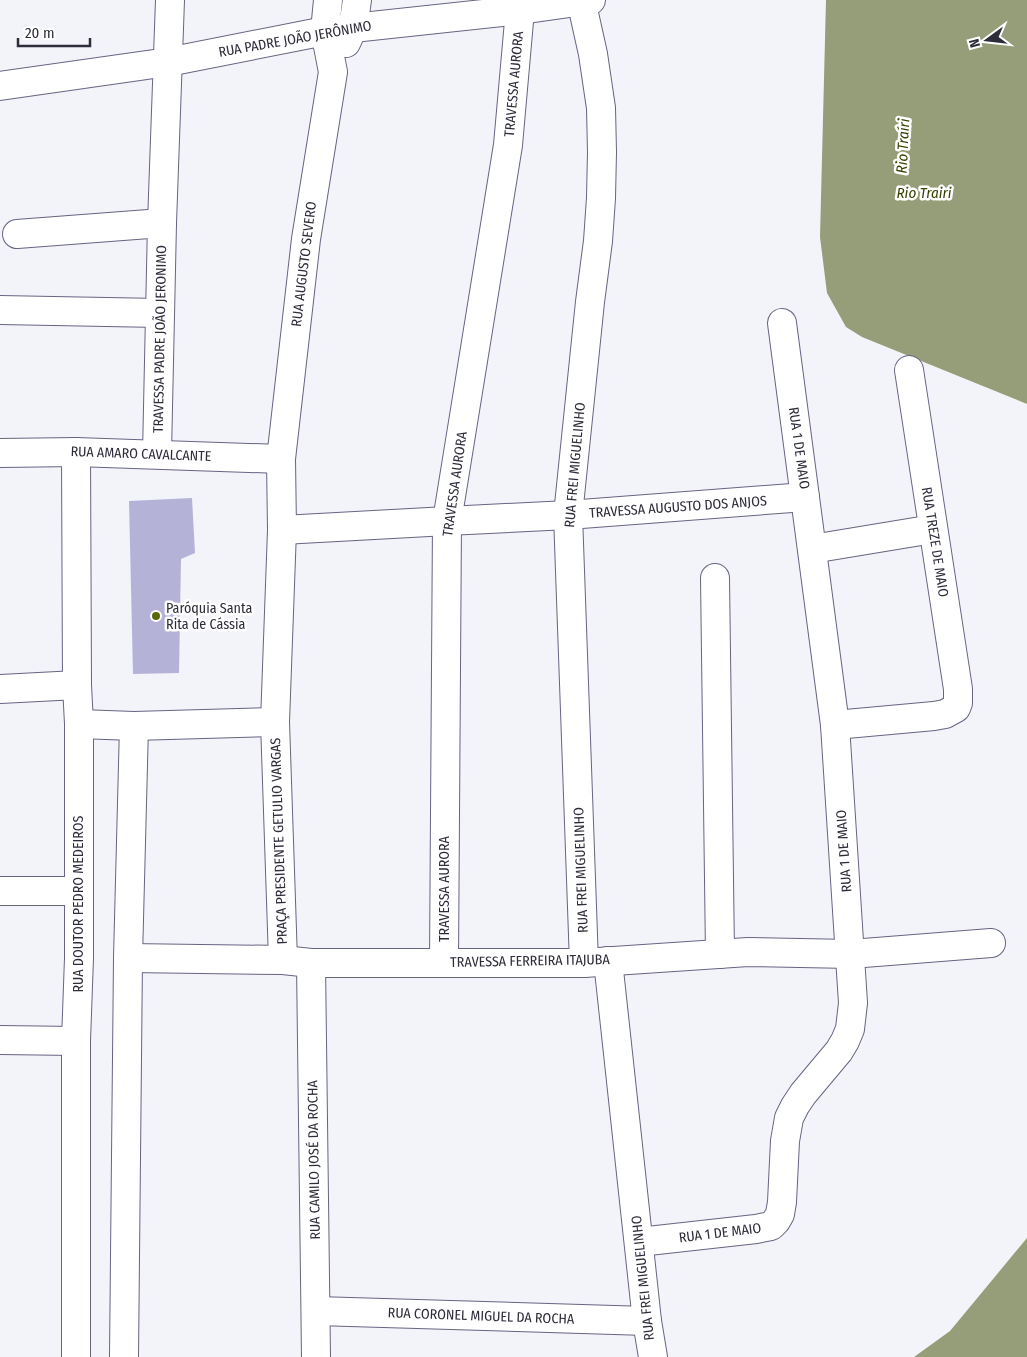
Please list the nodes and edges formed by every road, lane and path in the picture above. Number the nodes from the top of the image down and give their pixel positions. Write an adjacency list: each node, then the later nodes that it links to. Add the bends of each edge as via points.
1 (170, 0): 8 (street, TRAVESSA PADRE JOÃO JERONIMO)
2 (328, 0): 7 (street, RUA AUGUSTO SEVERO)
3 (358, 0): 6 (street)
4 (584, 0): 5 (street, RUA PADRE JOÃO JERÔNIMO); 22 (street, RUA FREI MIGUELINHO, via 601,108 602,198)
5 (520, 10): 6 (street, RUA PADRE JOÃO JERÔNIMO); 23 (street, TRAVESSA AURORA, via 508,145)
6 (353, 28): 7 (street, RUA PADRE JOÃO JERÔNIMO); 9 (street)
7 (325, 31): 8 (street, RUA PADRE JOÃO JERÔNIMO); 9 (street, RUA AUGUSTO SEVERO)
8 (168, 62): 10 (street, RUA PADRE JOÃO JERÔNIMO); 11 (street, TRAVESSA PADRE JOÃO JERONIMO)
9 (333, 72): 20 (street, RUA AUGUSTO SEVERO, via 306,239)
10 (0, 86)
11 (162, 223): 12 (street); 14 (street, TRAVESSA PADRE JOÃO JERONIMO)
12 (17, 234)
13 (0, 310): 14 (street)
14 (160, 313): 19 (street, TRAVESSA PADRE JOÃO JERONIMO)
15 (782, 323): 21 (street, RUA 1 DE MAIO)
16 (909, 370): 24 (street, RUA TREZE DE MAIO)
17 (76, 452): 18 (street, RUA AMARO CAVALCANTE); 19 (street, RUA AMARO CAVALCANTE); 28 (street, RUA DOUTOR PEDRO MEDEIROS)
18 (0, 453)
19 (157, 454): 20 (street, RUA AMARO CAVALCANTE)
20 (281, 459): 25 (street, RUA AUGUSTO SEVERO)
21 (805, 497): 22 (street, TRAVESSA AUGUSTO DOS ANJOS); 26 (street, RUA 1 DE MAIO)
22 (568, 515): 23 (street, TRAVESSA AUGUSTO DOS ANJOS); 43 (street, RUA FREI MIGUELINHO)
23 (447, 521): 25 (street, TRAVESSA AUGUSTO DOS ANJOS); 42 (street, TRAVESSA AURORA)
24 (933, 529): 26 (street); 32 (street, RUA TREZE DE MAIO, via 958,689 956,708 934,716)
25 (282, 530): 30 (street, PRAÇA PRESIDENTE GETULIO VARGAS)
26 (812, 549): 32 (street, RUA 1 DE MAIO)
27 (714, 578): 37 (street)
28 (77, 685): 29 (street); 31 (street, RUA DOUTOR PEDRO MEDEIROS)
29 (0, 689)
30 (275, 722): 33 (street, PRAÇA PRESIDENTE GETULIO VARGAS); 40 (street, PRAÇA PRESIDENTE GETULIO VARGAS)
31 (80, 724): 33 (street, PRAÇA PRESIDENTE GETULIO VARGAS); 35 (street, RUA DOUTOR PEDRO MEDEIROS)
32 (835, 725): 38 (street, RUA 1 DE MAIO)
33 (134, 726): 39 (street)
34 (0, 891): 35 (street)
35 (79, 891): 45 (street, RUA DOUTOR PEDRO MEDEIROS)
36 (991, 943): 38 (street, TRAVESSA FERREIRA ITAJUBA)
37 (720, 954): 38 (street, TRAVESSA FERREIRA ITAJUBA); 43 (street, TRAVESSA FERREIRA ITAJUBA)
38 (851, 954): 46 (street, RUA 1 DE MAIO, via 853,1002 850,1029 839,1051 803,1094 789,1118 784,1142 782,1202 776,1221 771,1226 756,1229)
39 (128, 958): 40 (street, TRAVESSA FERREIRA ITAJUBA); 50 (street)
40 (283, 960): 41 (street, TRAVESSA FERREIRA ITAJUBA)
41 (311, 962): 42 (street, TRAVESSA FERREIRA ITAJUBA); 47 (street, RUA CAMILO JOSÉ DA ROCHA)
42 (444, 962): 43 (street, TRAVESSA FERREIRA ITAJUBA)
43 (596, 962): 46 (street, RUA FREI MIGUELINHO)
44 (0, 1040): 45 (street)
45 (76, 1041): 49 (street, RUA DOUTOR PEDRO MEDEIROS)
46 (640, 1242): 48 (street, RUA FREI MIGUELINHO)
47 (316, 1311): 48 (street, RUA CORONEL MIGUEL DA ROCHA); 51 (street, RUA CAMILO JOSÉ DA ROCHA)
48 (647, 1320): 52 (street, RUA FREI MIGUELINHO)
49 (76, 1357)
50 (124, 1357)
51 (316, 1357)
52 (653, 1357)

